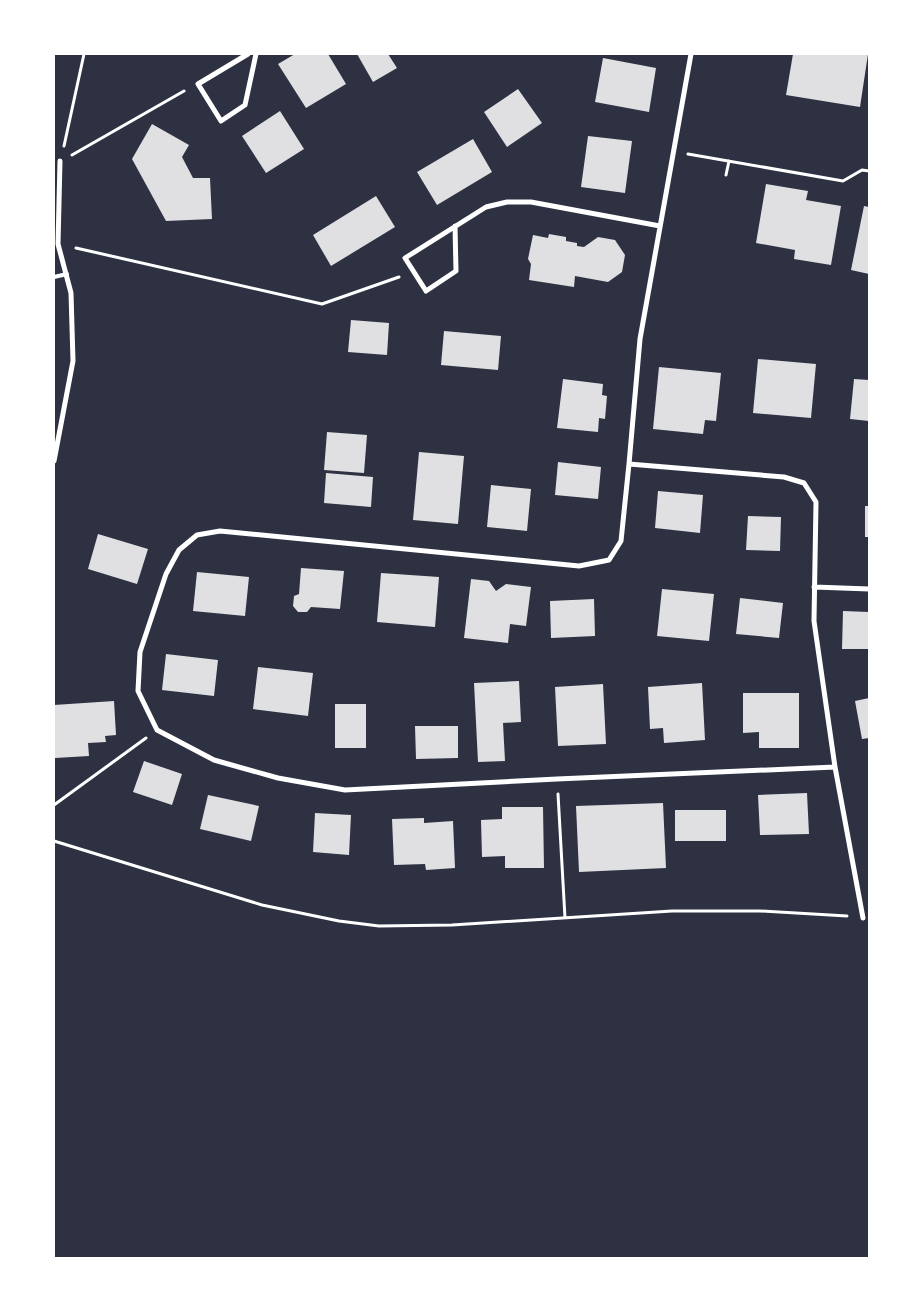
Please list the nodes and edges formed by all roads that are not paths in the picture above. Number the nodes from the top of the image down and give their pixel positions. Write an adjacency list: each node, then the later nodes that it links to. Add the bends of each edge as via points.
1 (248, 54): 2 (street, via 198,84 221,121 245,105)
2 (256, 54)
3 (691, 54): 6 (street)
4 (60, 161): 7 (street, via 58,244)
5 (455, 226): 5 (street, via 405,258 426,291 456,271); 6 (street, via 486,207 507,202 531,202)
6 (660, 226): 10 (street, via 640,339)
7 (67, 274): 8 (lane); 9 (street, via 71,293 73,361)
8 (54, 277)
9 (54, 460)
10 (629, 464): 11 (street, via 784,477 804,483 816,502); 13 (street, via 621,540 608,560 579,566 220,531 197,535 178,550 166,574 140,652 138,691 157,730 214,760 278,778 346,790)
11 (814, 587): 12 (street); 13 (street, via 814,621)
12 (869, 589)
13 (835, 767): 14 (street)
14 (863, 918)

